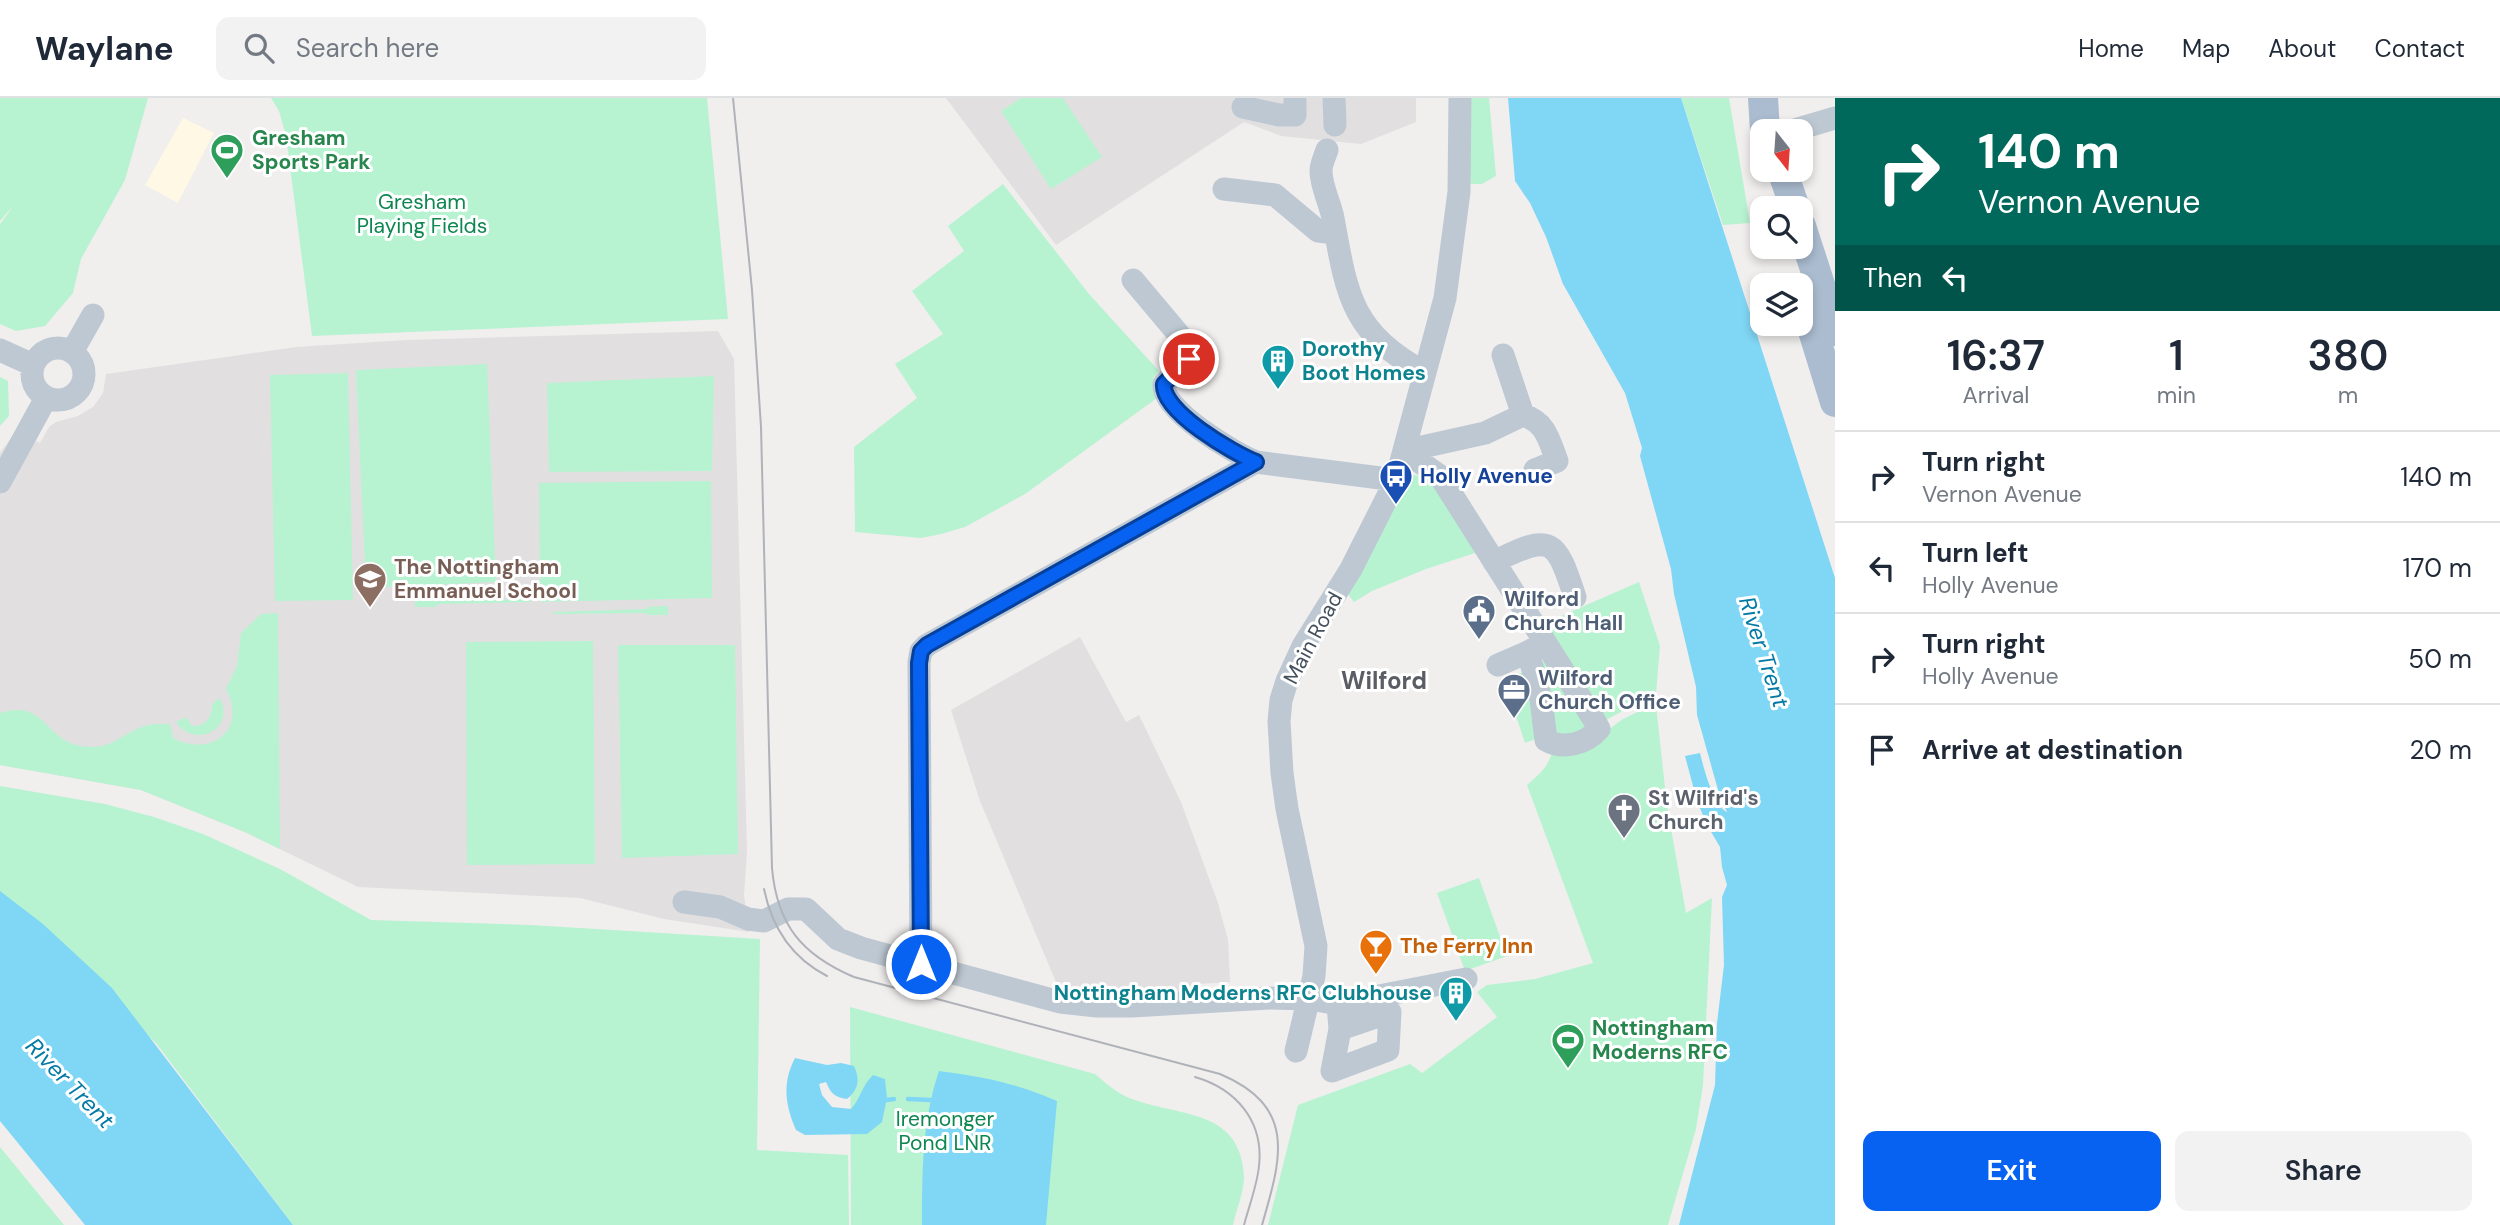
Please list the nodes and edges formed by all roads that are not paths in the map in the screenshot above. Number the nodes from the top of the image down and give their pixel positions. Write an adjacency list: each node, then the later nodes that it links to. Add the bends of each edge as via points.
1 (1295, 98): 4 (street, via 1295,115)
2 (1334, 98): 7 (street)
3 (1460, 98): 20 (street, Main Road, via 1455,230 1445,298)
4 (1243, 107)
5 (1835, 118): 6 (street)
6 (1813, 124)
7 (1335, 125)
8 (1325, 149): 10 (street, via 1321,170)
9 (1224, 189): 10 (street, via 1275,195 1318,231)
10 (1334, 233): 20 (street, via 1353,305 1368,331)
11 (1812, 259): 15 (main road)
12 (1133, 279): 25 (street, via 1191,349 1189,359 1164,384 1169,403 1202,430)
13 (93, 315): 17 (street)
14 (1813, 331): 22 (main road)
15 (1835, 331)
16 (0, 350): 19 (street)
17 (72, 352): 19 (street, via 45,351); 21 (street, via 84,371 83,402)
18 (1503, 355): 23 (street)
19 (33, 365): 21 (street, via 32,381)
20 (1425, 373): 24 (street, Main Road)
21 (46, 398): 28 (street)
22 (1835, 402)
23 (1523, 415): 24 (street, via 1485,433); 26 (street, via 1545,428 1558,461)
24 (1404, 451): 27 (street, Main Road); 29 (street, via 1440,476)
25 (1256, 462): 27 (street); 34 (street, via 921,651)
26 (1535, 470)
27 (1396, 480): 36 (street, Main Road, via 1351,569 1304,646 1281,700 1287,809 1316,946)
28 (0, 482)
29 (1494, 562): 30 (street, via 1542,543 1562,559); 31 (street, via 1532,623)
30 (1575, 597)
31 (1537, 648): 31 (street, via 1599,729 1593,736 1575,744 1546,740); 32 (street)
32 (1498, 664)
33 (684, 902): 34 (street, via 764,921 788,909 806,909 838,939)
34 (921, 964): 36 (street, via 1079,1004)
35 (1466, 979): 37 (street)
36 (1310, 999): 37 (street); 39 (street, Main Road)
37 (1338, 1004): 38 (street)
38 (1340, 1029)
39 (1296, 1051)

